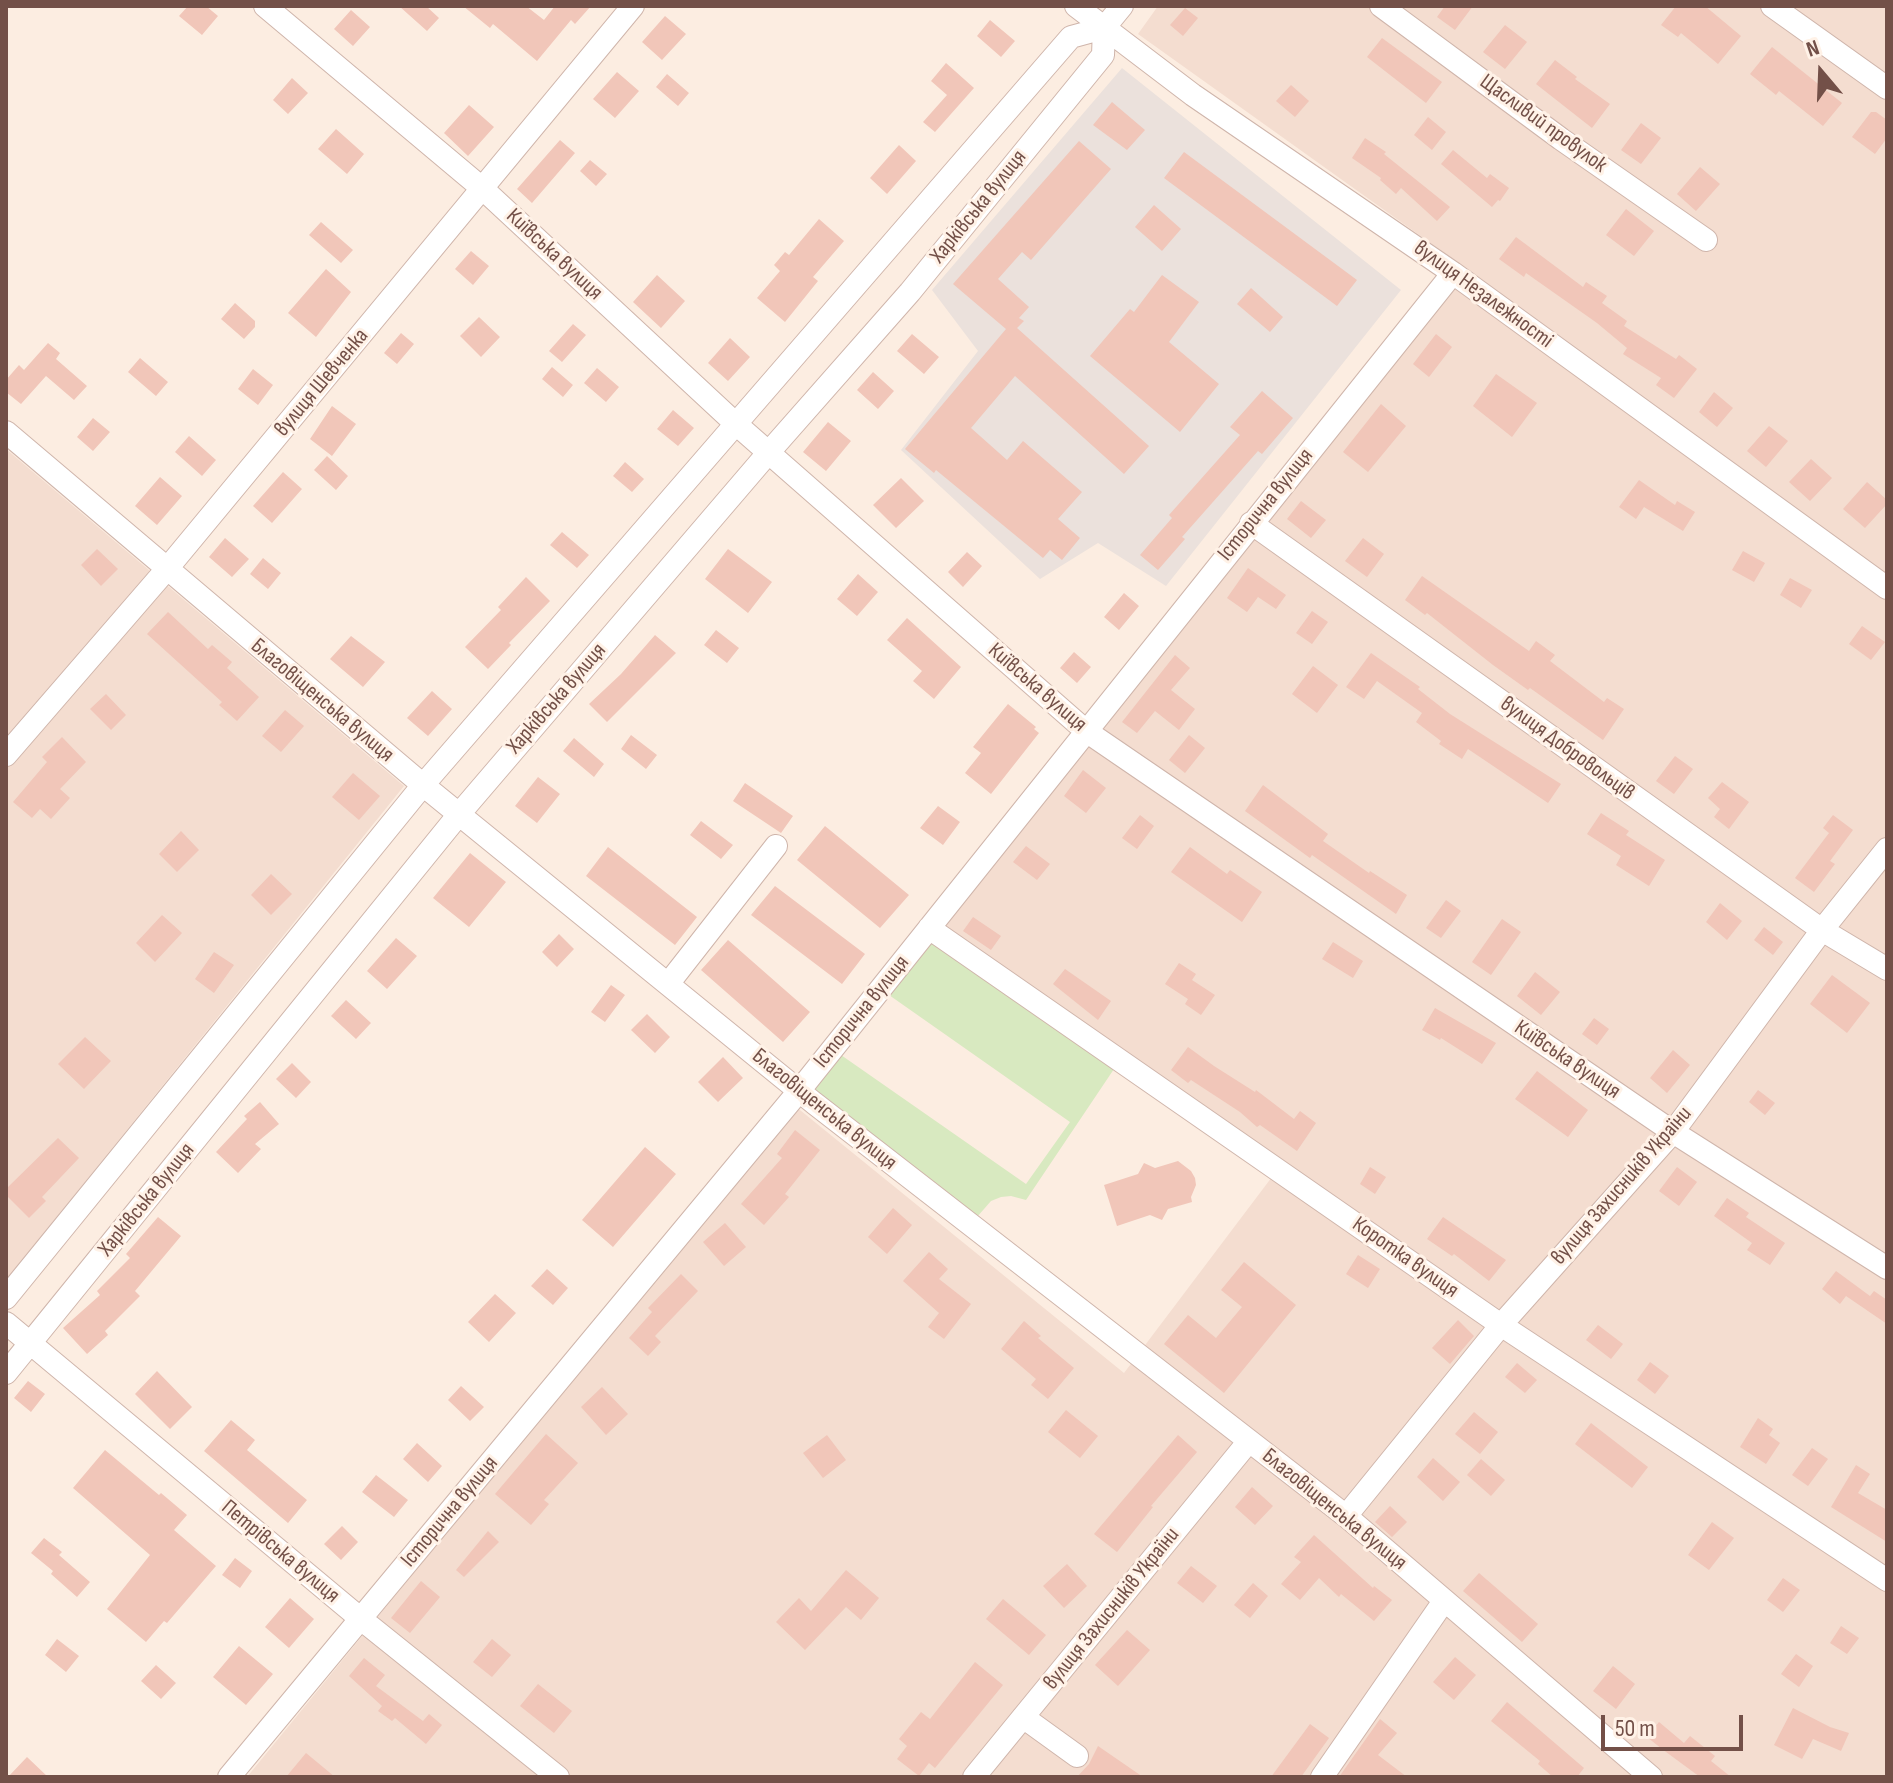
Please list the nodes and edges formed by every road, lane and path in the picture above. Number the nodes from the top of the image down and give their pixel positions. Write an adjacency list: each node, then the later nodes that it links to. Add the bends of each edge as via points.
1 (265, 6): 9 (street, Київська вулиця)
2 (633, 6): 9 (street, вулиця Шевченка)
3 (1076, 6): 7 (street, вулиця Незалежності)
4 (1122, 6): 7 (street, Харківська вулиця)
5 (1381, 6): 10 (street, Щасливий провулок)
6 (1772, 6): 8 (street)
7 (1104, 28): 11 (street, вулиця Незалежності); 12 (street, Харківська вулиця, via 1071,37); 14 (street, Харківська вулиця, via 1103,55 910,292)
8 (1887, 88)
9 (483, 189): 12 (street, Київська вулиця); 16 (street, вулиця Шевченка)
10 (1706, 240)
11 (1453, 273): 15 (street, Історична вулиця); 17 (street, вулиця Незалежності)
12 (736, 424): 14 (street, Київська вулиця); 20 (street, Харківська вулиця)
13 (6, 432): 16 (street, Благовіщенська вулиця)
14 (769, 452): 18 (street, Київська вулиця); 21 (street, Харківська вулиця)
15 (1251, 523): 18 (street, Історична вулиця); 25 (street, вулиця Добровольців)
16 (166, 570): 19 (street, вулиця Шевченка); 20 (street, Благовіщенська вулиця)
17 (1887, 588)
18 (1086, 731): 24 (street, Історична вулиця); 29 (street, Київська вулиця)
19 (6, 755)
20 (423, 785): 21 (street, Благовіщенська вулиця); 31 (street, Харківська вулиця)
21 (460, 813): 27 (street, Благовіщенська вулиця); 34 (street, Харківська вулиця)
22 (776, 846): 27 (street)
23 (1887, 849): 25 (street, вулиця Захисників України)
24 (929, 928): 28 (street, Історична вулиця); 33 (street, Коротка вулиця)
25 (1822, 930): 26 (street, вулиця Добровольців); 29 (street, вулиця Захисників України)
26 (1887, 969)
27 (668, 984): 28 (street, Благовіщенська вулиця)
28 (799, 1091): 36 (street, Благовіщенська вулиця); 40 (street, Історична вулиця)
29 (1673, 1132): 30 (street, Київська вулиця); 33 (street, вулиця Захисників України)
30 (1887, 1268)
31 (6, 1298)
32 (6, 1323): 34 (street, Петрівська вулиця)
33 (1501, 1325): 37 (street, вулиця Захисників України); 38 (street, Коротка вулиця)
34 (30, 1345): 35 (street, Харківська вулиця); 40 (street, Петрівська вулиця)
35 (6, 1373)
36 (1249, 1441): 37 (street, Благовіщенська вулиця); 41 (street, вулиця Захисників України)
37 (1346, 1516): 39 (street, Благовіщенська вулиця)
38 (1887, 1580)
39 (1444, 1601): 46 (street); 47 (street, Благовіщенська вулиця)
40 (361, 1619): 43 (street, Історична вулиця); 44 (street, Петрівська вулиця)
41 (1023, 1717): 42 (street); 45 (street, вулиця Захисників України)
42 (1077, 1756)
43 (229, 1777)
44 (558, 1777)
45 (974, 1777)
46 (1322, 1777)
47 (1651, 1777)

